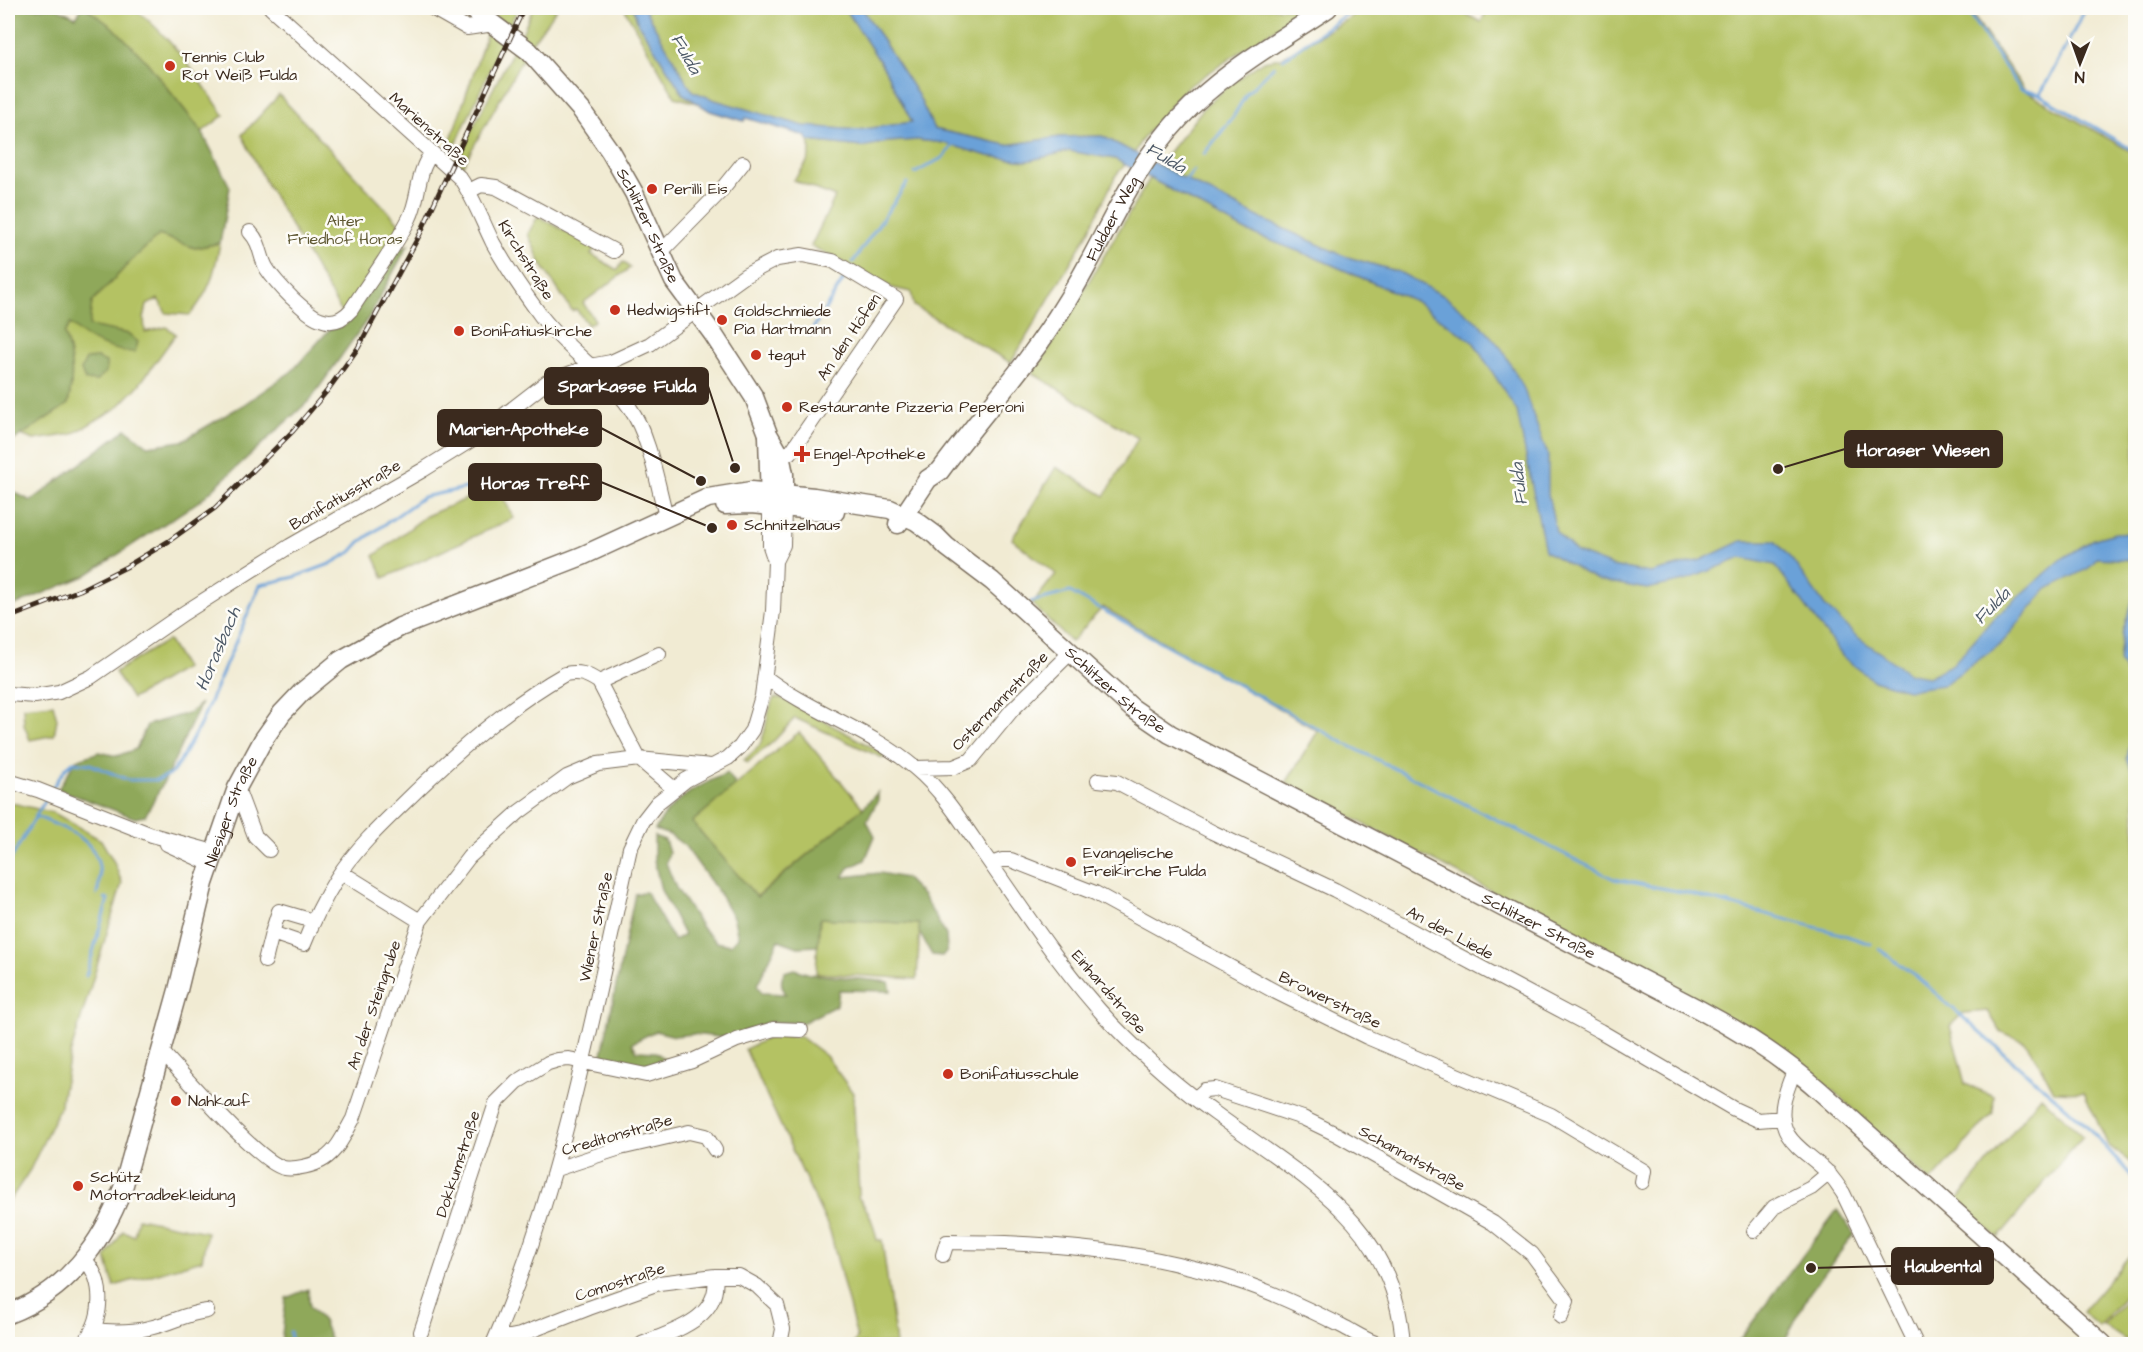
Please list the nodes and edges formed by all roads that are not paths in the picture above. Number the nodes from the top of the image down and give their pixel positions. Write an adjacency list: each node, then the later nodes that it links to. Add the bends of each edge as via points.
1 (271, 8): 6 (street, Marienstraße)
2 (432, 8): 5 (street, via 467,28)
3 (471, 8): 5 (main road, Schlitzer Straße)
4 (1328, 8): 18 (main road, Fuldaer Weg, via 1223,79 1167,132 1136,175 1050,328 940,471 936,484)
5 (500, 28): 11 (main road, Schlitzer Straße, via 529,51 597,131 634,193)
6 (432, 153): 8 (street, Marienstraße, via 450,167); 9 (street, via 423,167 409,220 351,310 339,320 314,317 280,286 266,267 258,241)
7 (743, 163): 11 (street)
8 (469, 191): 10 (street, Marienstraße, via 481,185 496,187); 13 (street, Kirchstraße, via 494,244 521,287 543,318)
9 (250, 232)
10 (614, 251)
11 (660, 253): 12 (main road, Schlitzer Straße)
12 (696, 312): 13 (street, Bonifatiusstraße, via 650,344 611,362); 14 (main road, Schlitzer Straße, via 747,385); 15 (street, An den Höfen, via 766,264 802,255 833,261 896,299 791,452)
13 (590, 366): 17 (street, Kirchstraße, via 613,388 640,427); 23 (street, Bonifatiusstraße, via 547,382 476,437 290,546 91,677 59,692 35,696)
14 (768, 434): 15 (main road, Schlitzer Straße); 16 (main road, Schlitzer Straße)
15 (780, 455): 16 (main road, Schlitzer Straße, via 784,474)
16 (777, 500): 17 (main road, Niesiger Straße, via 751,491 722,495); 18 (main road, Schlitzer Straße, via 885,508); 21 (street, Wiener Straße, via 783,545 775,561)
17 (666, 516): 29 (main road, Niesiger Straße, via 574,559 400,627 341,660 282,714)
18 (907, 522): 19 (main road, Schlitzer Straße, via 992,581)
19 (1071, 652): 26 (street, Ostermannstraße, via 1012,710 970,760 954,767); 42 (main road, Schlitzer Straße, via 1132,708 1190,746 1700,1010)
20 (659, 654): 22 (street)
21 (765, 677): 25 (street, Wiener Straße, via 752,730 740,747); 26 (street, Einhardstraße)
22 (599, 682): 24 (street); 34 (street, via 577,672 565,674 498,719 438,769)
23 (8, 694)
24 (639, 759): 25 (street, An der Steingrube); 30 (street); 36 (street, An der Steingrube, via 598,764 567,777 519,812 469,857)
25 (713, 766): 30 (street, Wiener Straße)
26 (915, 768): 33 (street, Einhardstraße, via 954,812)
27 (1098, 780): 44 (street, An der Liede, via 1117,782 1335,890 1600,1031 1732,1108 1758,1119)
28 (8, 782): 32 (street)
29 (237, 788): 31 (street, via 255,836); 32 (main road, Niesiger Straße)
30 (674, 789): 41 (street, Wiener Straße, via 643,821 630,848)
31 (269, 850)
32 (212, 858): 40 (main road, Niesiger Straße)
33 (991, 864): 43 (street, Einhardstraße, via 1092,1002 1142,1053); 48 (street, Browerstraße, via 1011,860 1095,893 1233,970 1357,1032 1551,1115 1644,1171)
34 (341, 872): 35 (street); 36 (street)
35 (313, 921): 37 (street, via 279,911); 37 (street, via 304,944)
36 (420, 921): 40 (street, An der Steingrube, via 353,1119 336,1148 323,1161 283,1168 265,1157)
37 (272, 933): 38 (street)
38 (265, 961)
39 (801, 1030): 41 (street, Dokkumstraße, via 774,1029 646,1076)
40 (161, 1051): 51 (main road, Niesiger Straße, via 123,1188 109,1222)
41 (583, 1062): 46 (street, Wiener Straße); 57 (street, Dokkumstraße, via 570,1059 548,1063 517,1082 496,1103)
42 (1796, 1069): 44 (street, via 1786,1093); 65 (main road, Schlitzer Straße)
43 (1196, 1098): 55 (street, Schannatstraße, via 1205,1090 1215,1089 1302,1118 1486,1219 1512,1236 1541,1264 1567,1301); 63 (street, Einhardstraße, via 1313,1183 1346,1213 1370,1244 1387,1276)
44 (1783, 1118): 47 (street, via 1791,1140)
45 (715, 1150): 46 (street, Creditonstraße, via 706,1136 689,1132 620,1148)
46 (556, 1170): 58 (street, Wiener Straße)
47 (1828, 1173): 49 (street, via 1811,1188 1774,1208); 64 (street, via 1846,1199)
48 (1642, 1182)
49 (1754, 1231)
50 (943, 1255): 62 (street, via 947,1242 984,1242 1067,1245 1147,1256 1249,1284)
51 (85, 1260): 54 (main road, Niesiger Straße, via 39,1298); 56 (street, via 99,1290)
52 (715, 1276): 58 (street, Comostraße, via 659,1283 520,1335); 60 (street, via 711,1304 697,1320); 61 (street, Comostraße, via 739,1276 777,1305 783,1329)
53 (207, 1311): 56 (street, via 149,1328)
54 (8, 1314)
55 (1561, 1317)
56 (93, 1330): 59 (street)
57 (421, 1332)
58 (496, 1339)
59 (82, 1344)
60 (642, 1344)
61 (780, 1344)
62 (1379, 1344)
63 (1403, 1344)
64 (1916, 1344)
65 (2103, 1344)

